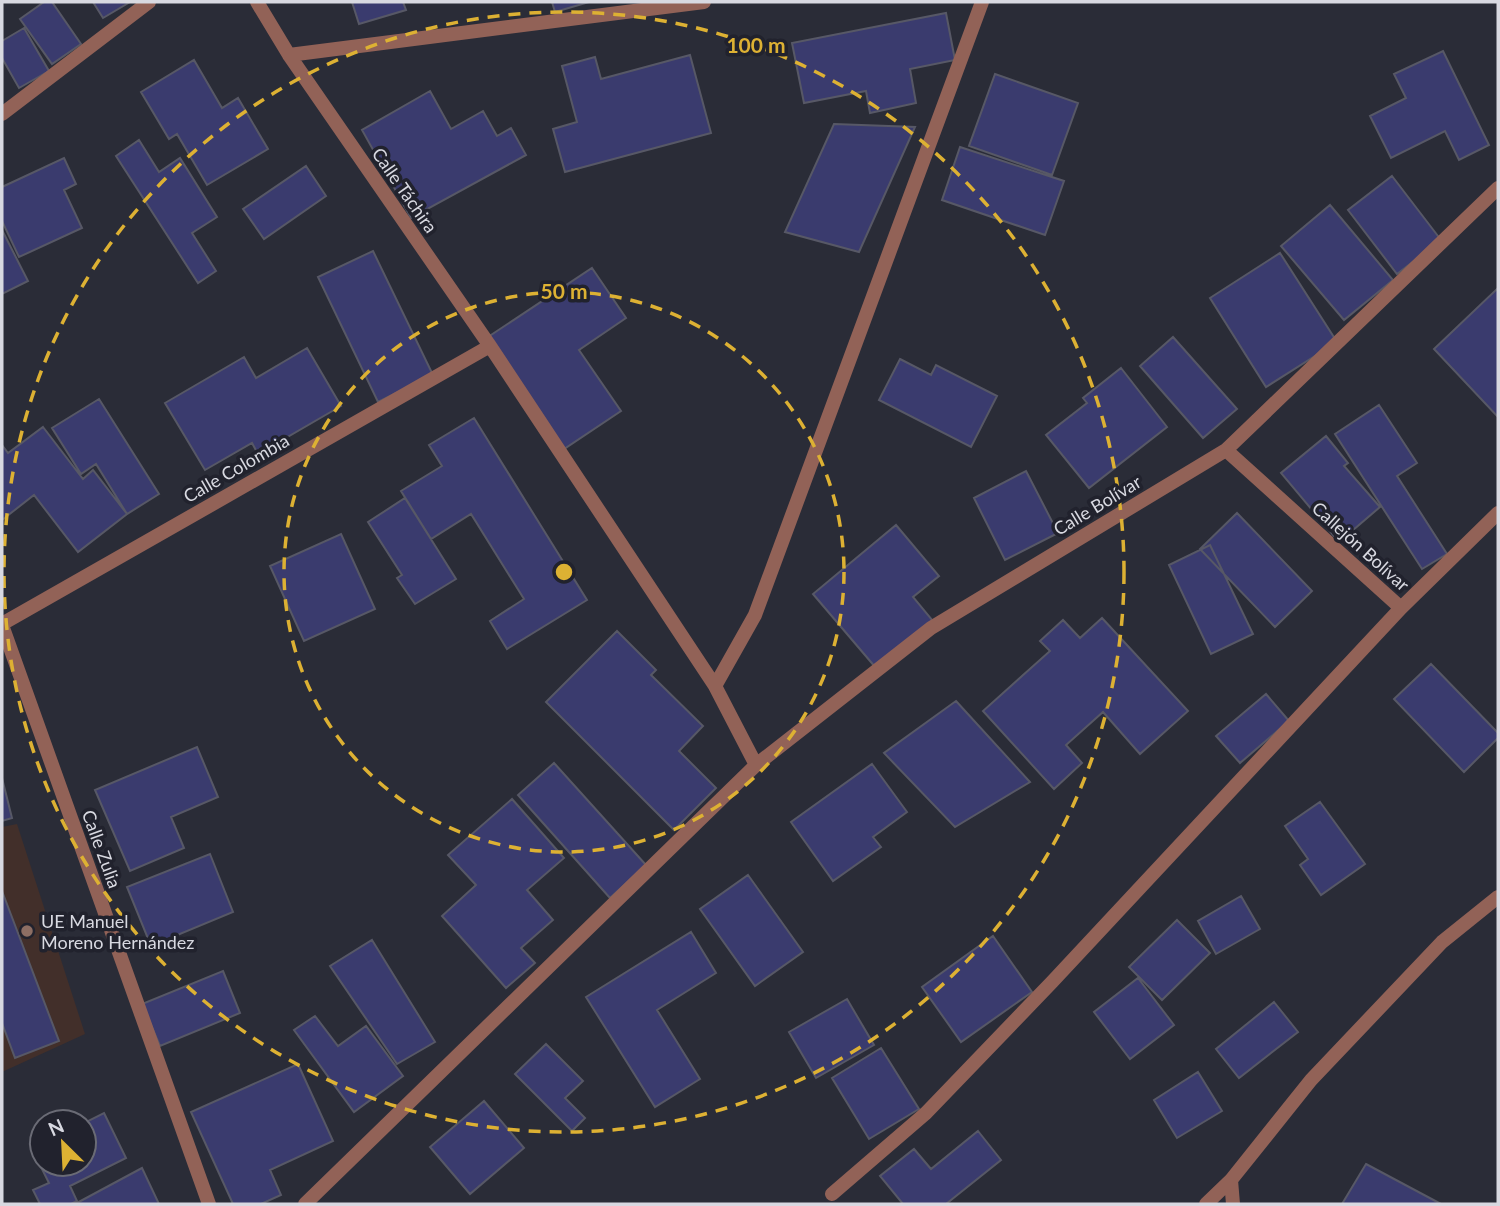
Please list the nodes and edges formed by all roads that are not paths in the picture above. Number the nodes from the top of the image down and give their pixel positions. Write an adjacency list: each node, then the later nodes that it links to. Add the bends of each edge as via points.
1 (149, 2): 6 (street)
2 (257, 2): 5 (street, Calle Táchira)
3 (704, 2): 5 (street)
4 (982, 2): 13 (street, via 755,615)
5 (289, 55): 8 (street, Calle Táchira)
6 (2, 114)
7 (1498, 188): 9 (street, Calle Bolívar)
8 (489, 346): 12 (street, Calle Colombia); 13 (street, Calle Táchira)
9 (1226, 450): 11 (street, Callejón Bolívar); 14 (street, Calle Bolívar, via 931,628)
10 (1498, 513): 11 (street, Callejón Bolívar)
11 (1401, 608): 17 (street, via 926,1113)
12 (2, 624): 18 (street, Calle Zulia)
13 (715, 686): 14 (street)
14 (756, 765): 19 (street, Calle Bolívar)
15 (1498, 897): 16 (street, via 1442,942 1311,1080)
16 (1231, 1180): 20 (street); 21 (street)
17 (832, 1194)
18 (209, 1204)
19 (305, 1204)
20 (1206, 1204)
21 (1233, 1204)

